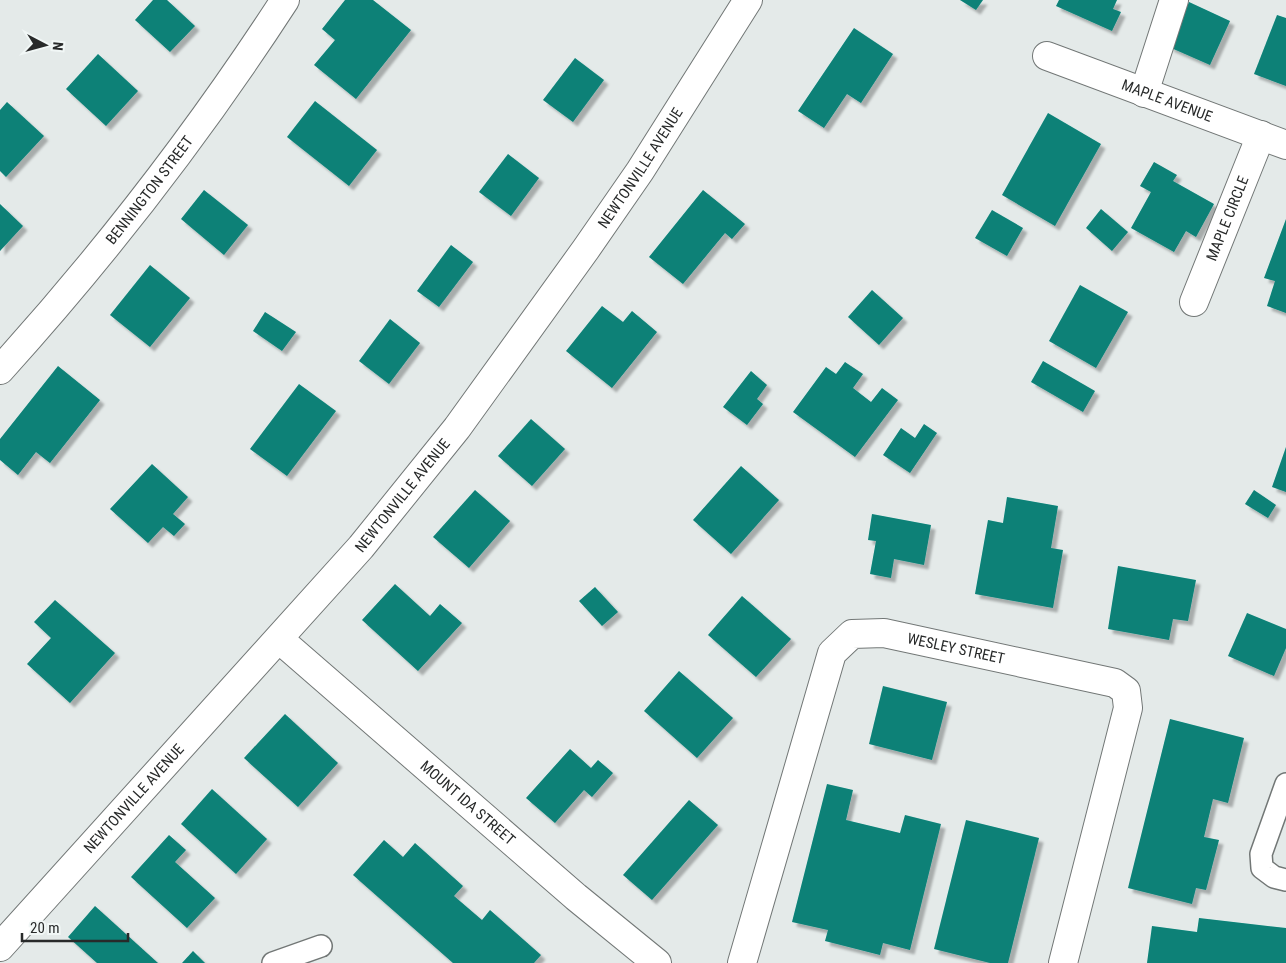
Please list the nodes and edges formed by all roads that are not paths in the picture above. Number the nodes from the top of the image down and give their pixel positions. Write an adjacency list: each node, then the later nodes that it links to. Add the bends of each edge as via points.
1 (284, 0): 9 (street, BENNINGTON STREET, via 174,161 61,302)
2 (748, 0): 10 (street, NEWTONVILLE AVENUE, via 640,171 457,428 361,547)
3 (1174, 0): 5 (street)
4 (1047, 56): 5 (street, MAPLE AVENUE)
5 (1144, 93): 6 (street, MAPLE AVENUE)
6 (1261, 135): 7 (street, MAPLE AVENUE); 8 (street, MAPLE CIRCLE)
7 (1286, 145)
8 (1194, 302)
9 (0, 370)
10 (280, 639): 14 (street, NEWTONVILLE AVENUE); 16 (street, MOUNT IDA STREET, via 568,890)
11 (1286, 784): 12 (lane, via 1261,854 1262,868)
12 (1286, 880)
13 (321, 946): 15 (lane)
14 (0, 947)
15 (273, 963)
16 (658, 963)
17 (742, 963): 18 (street, WESLEY STREET, via 832,654 852,634 884,633 1115,683 1126,692 1128,708)
18 (1063, 963)

